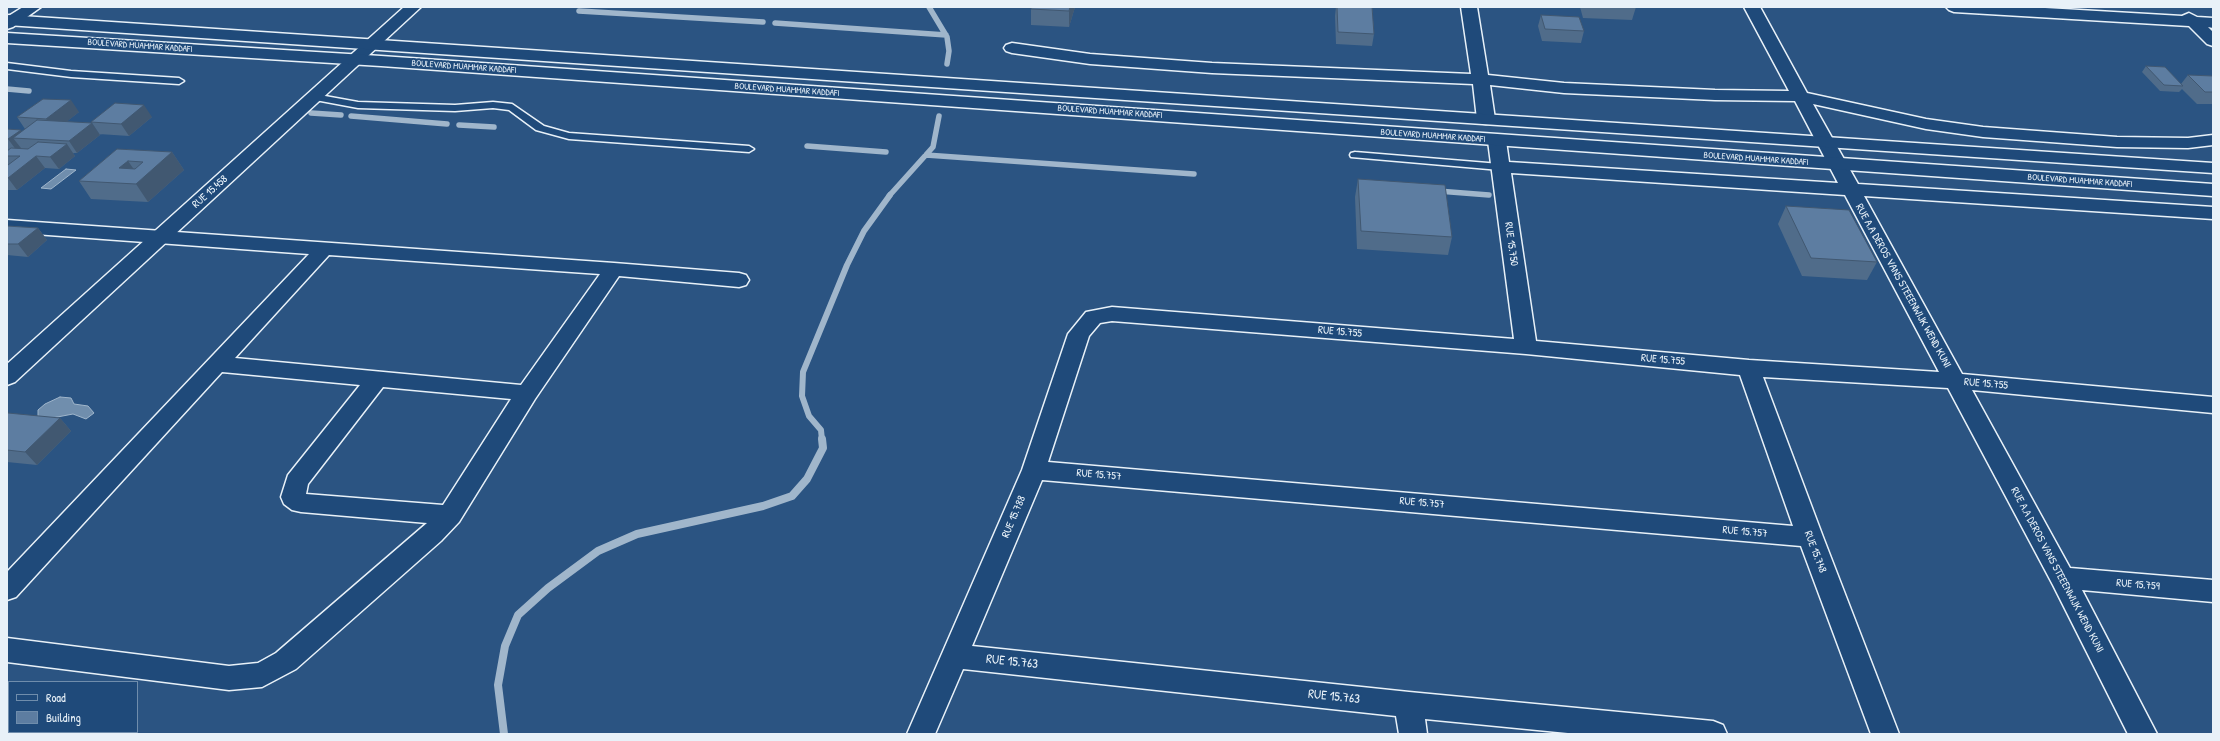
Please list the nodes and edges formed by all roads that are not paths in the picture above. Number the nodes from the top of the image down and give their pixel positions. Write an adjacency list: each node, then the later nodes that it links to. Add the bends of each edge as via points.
1 (33, 7): 8 (street)
2 (413, 7): 13 (street, RUE 15.458)
3 (1469, 7): 17 (street)
4 (1752, 7): 19 (street, RUE A.A DEROS VANS STEEENWIJK WEND KUNI)
5 (1954, 7): 7 (street)
6 (2178, 7): 9 (street)
7 (2014, 9): 9 (street)
8 (9, 21): 13 (street, BOULEVARD MUAMMAR KADDAFI)
9 (2193, 22): 10 (street); 12 (street)
10 (2213, 23)
11 (7, 38): 15 (street, BOULEVARD MUAMMAR KADDAFI)
12 (2213, 41)
13 (374, 43): 15 (street, RUE 15.458); 21 (street, BOULEVARD MUAMMAR KADDAFI)
14 (1012, 48): 17 (street, via 1090,59 1212,68)
15 (356, 60): 20 (street, RUE 15.458); 23 (street, BOULEVARD MUAMMAR KADDAFI)
16 (7, 66): 18 (lane, via 71,74)
17 (1481, 79): 19 (street, via 1564,88); 21 (street)
18 (179, 81)
19 (1799, 96): 22 (street, via 1926,124 1990,133 2117,142 2188,143); 24 (street, RUE A.A DEROS VANS STEEENWIJK WEND KUNI)
20 (314, 97): 25 (lane, via 358,105 512,107 540,128 569,136); 34 (street, RUE 15.458)
21 (1486, 119): 24 (street, BOULEVARD MUAMMAR KADDAFI)
22 (2213, 140)
23 (1497, 141): 27 (street, BOULEVARD MUAMMAR KADDAFI); 28 (street, RUE 15.750)
24 (1825, 143): 27 (street, RUE A.A DEROS VANS STEEENWIJK WEND KUNI); 29 (street, BOULEVARD MUAMMAR KADDAFI)
25 (749, 149)
26 (1355, 155): 28 (lane)
27 (1837, 165): 30 (street, BOULEVARD MUAMMAR KADDAFI); 31 (street, RUE A.A DEROS VANS STEEENWIJK WEND KUNI)
28 (1500, 167): 31 (street); 39 (street, RUE 15.750)
29 (2213, 168)
30 (2213, 190)
31 (1851, 191): 32 (street); 44 (street, RUE A.A DEROS VANS STEEENWIJK WEND KUNI)
32 (2213, 213)
33 (7, 226): 34 (street)
34 (160, 237): 35 (street); 42 (street, RUE 15.458)
35 (324, 249): 36 (street); 40 (street)
36 (614, 269): 37 (street); 45 (street)
37 (739, 280)
38 (1112, 314): 39 (street, RUE 15.755); 47 (street, RUE 15.788, via 1093,317 1079,334)
39 (1526, 347): 41 (street, RUE 15.755)
40 (217, 364): 43 (street); 51 (street)
41 (1749, 368): 44 (street, RUE 15.755); 49 (street, RUE 15.748)
42 (7, 377)
43 (377, 379): 45 (street); 48 (street, via 297,481 293,497 301,503)
44 (1955, 381): 46 (street, RUE 15.755); 50 (street, RUE A.A DEROS VANS STEEENWIJK WEND KUNI)
45 (527, 393): 48 (street)
46 (2213, 405)
47 (1034, 470): 49 (street, RUE 15.757); 54 (street, RUE 15.788)
48 (450, 515): 53 (street, via 432,534 286,661 262,675 229,678)
49 (1810, 537): 60 (street, RUE 15.748)
50 (2062, 578): 52 (street, RUE 15.759); 61 (street, RUE A.A DEROS VANS STEEENWIJK WEND KUNI)
51 (7, 589)
52 (2213, 591)
53 (7, 650)
54 (955, 656): 55 (street, RUE 15.763); 57 (street, RUE 15.788)
55 (1409, 705): 56 (street, RUE 15.763); 58 (street)
56 (1664, 732): 59 (street, RUE 15.763)
57 (921, 734)
58 (1413, 734)
59 (1713, 734)
60 (1885, 734)
61 (2143, 734)

